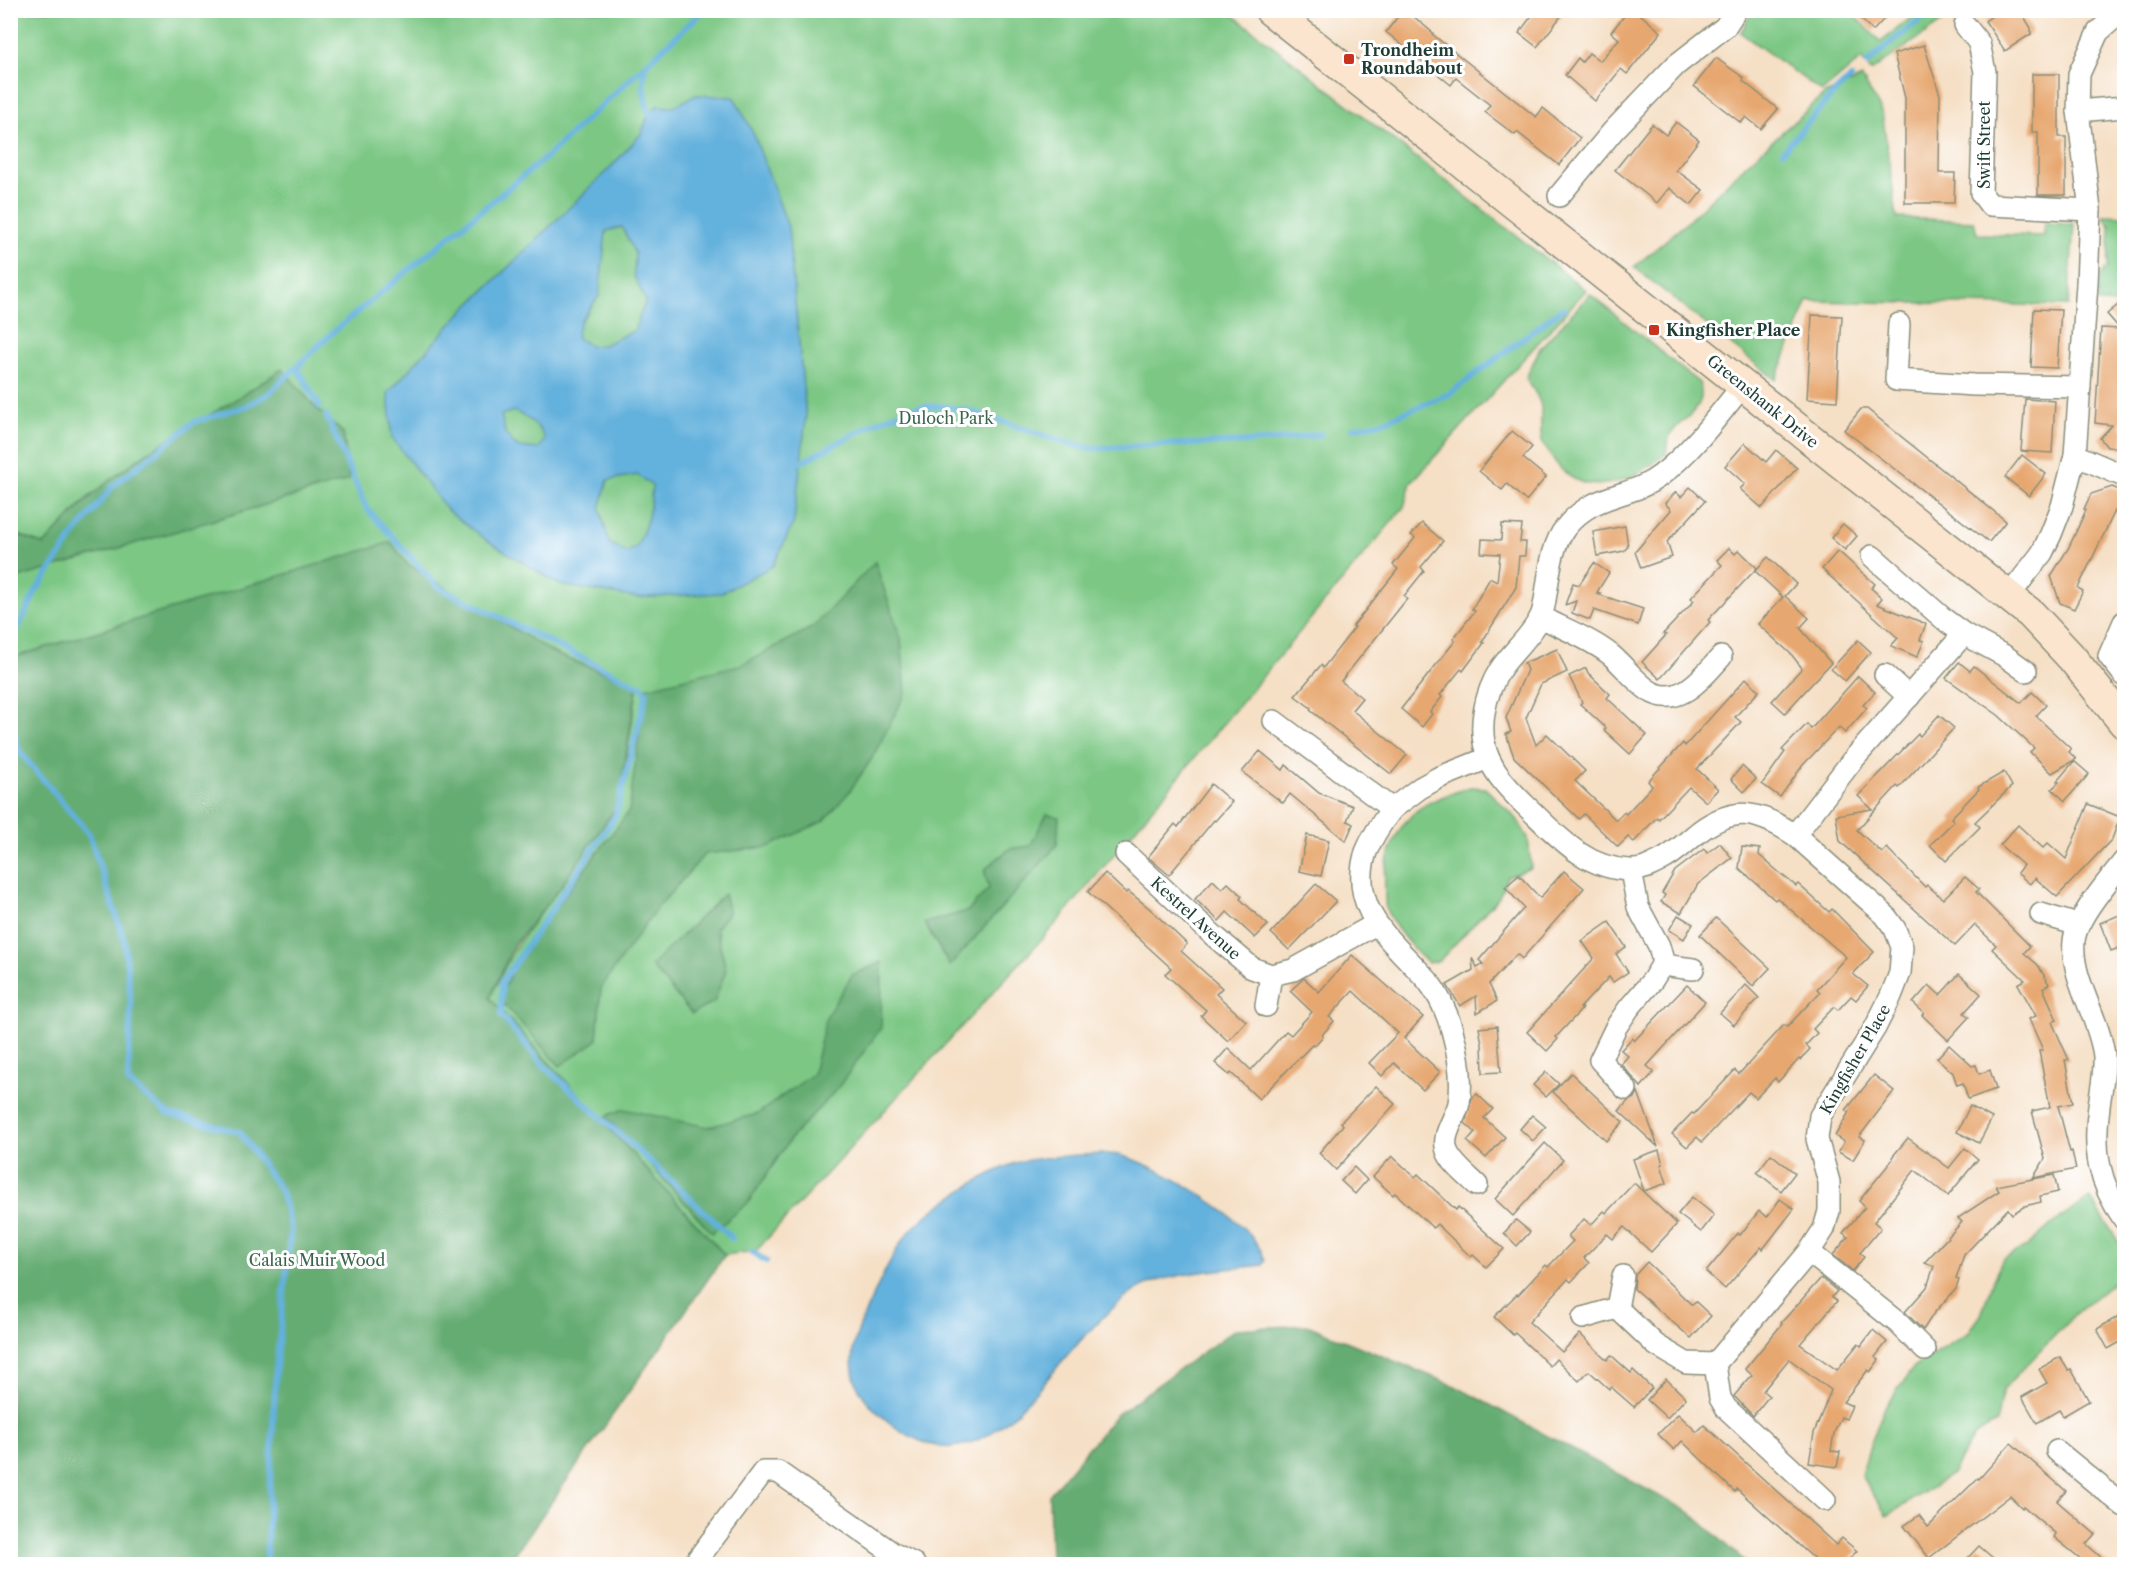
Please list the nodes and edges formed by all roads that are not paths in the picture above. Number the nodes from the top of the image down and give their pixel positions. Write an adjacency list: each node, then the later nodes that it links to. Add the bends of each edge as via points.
1 (1269, 10): 10 (street, Greenshank Drive)
2 (1736, 10): 7 (street, via 1725,27 1676,65 1613,131)
3 (2122, 10): 6 (street, via 2098,32 2079,74)
4 (1965, 25): 8 (street, Swift Street, via 1979,43 1985,72 1981,192 1990,205)
5 (2124, 107): 6 (street)
6 (2078, 111): 8 (street)
7 (1559, 196)
8 (2090, 210): 11 (street)
9 (1899, 324): 11 (street, via 1896,380)
10 (1743, 385): 15 (street, Greenshank Drive); 16 (street, Kingfisher Place, via 1660,477 1600,500 1565,528)
11 (2080, 387): 12 (street)
12 (2075, 455): 13 (street); 15 (street, via 2051,534 2042,553)
13 (2124, 476)
14 (1872, 556): 18 (street)
15 (2009, 596): 25 (street, Greenshank Drive, via 2072,658)
16 (1541, 617): 19 (street, via 1601,647 1649,691 1662,696 1678,695 1694,686); 26 (street, Kingfisher Place, via 1490,688 1483,710)
17 (2124, 622): 22 (street, via 2109,656)
18 (1964, 634): 20 (street); 23 (street)
19 (1721, 657)
20 (2026, 671)
21 (1885, 675): 23 (street)
22 (2124, 675)
23 (1909, 697): 28 (street, via 1851,762)
24 (1274, 721): 27 (street)
25 (2124, 723)
26 (1488, 758): 27 (street, via 1429,783); 31 (street, Kingfisher Place, via 1506,786 1571,849 1606,867)
27 (1392, 809): 33 (street, via 1366,852 1362,873 1367,904)
28 (1795, 835): 31 (street, Kingfisher Place, via 1752,814 1735,815 1709,825 1668,857); 42 (street, Kingfisher Place, via 1885,915 1902,947 1900,973 1892,996 1820,1116 1817,1139 1829,1182 1829,1211 1824,1229)
29 (1126, 854): 37 (street, Kestrel Avenue, via 1252,968)
30 (2124, 861): 34 (street)
31 (1631, 871): 35 (street, via 1638,907 1659,946)
32 (2041, 914): 34 (street)
33 (1376, 924): 37 (street, via 1293,970); 40 (street, via 1429,982 1448,1018 1459,1055 1459,1103 1446,1138 1447,1151)
34 (2078, 925): 41 (street, via 2074,956 2104,1057 2097,1118 2099,1169)
35 (1662, 964): 36 (street); 39 (street, via 1622,1017 1600,1060)
36 (1693, 969)
37 (1271, 975): 38 (street)
38 (1266, 1006)
39 (1626, 1089)
40 (1477, 1185)
41 (2121, 1208)
42 (1809, 1252): 46 (street, via 1898,1323); 47 (street, Kingfisher Place)
43 (1623, 1276): 44 (street)
44 (1617, 1308): 45 (street); 47 (street, via 1656,1345 1686,1363)
45 (1583, 1318)
46 (1925, 1350)
47 (1715, 1364): 49 (street, via 1720,1398 1726,1408)
48 (2057, 1451): 50 (street)
49 (1825, 1500)
50 (2124, 1506)
51 (891, 1559): 52 (street, via 778,1472 763,1472); 53 (street)
52 (694, 1564)
53 (914, 1564)

